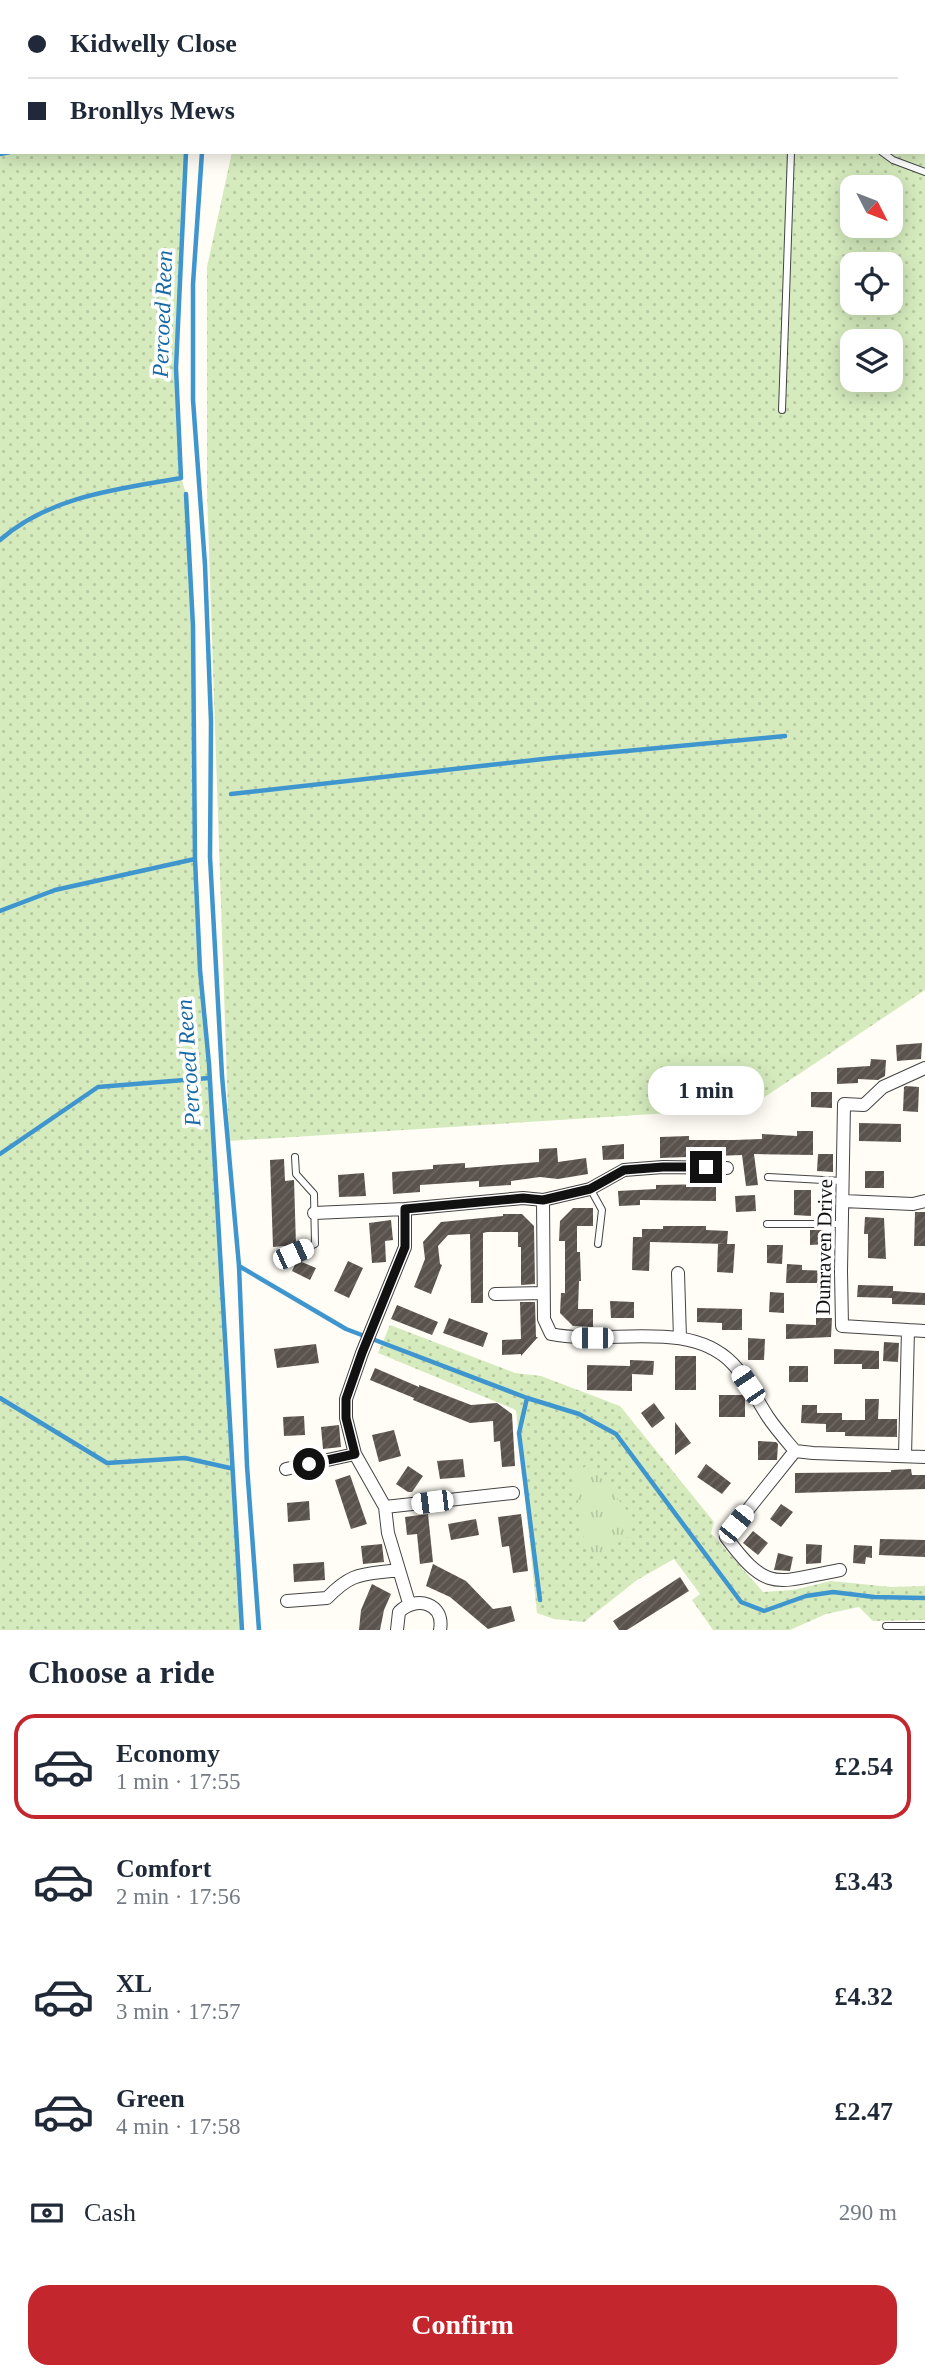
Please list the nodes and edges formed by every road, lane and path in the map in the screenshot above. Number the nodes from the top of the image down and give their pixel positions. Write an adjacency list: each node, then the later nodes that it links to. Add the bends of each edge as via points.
1 (791, 154): 4 (lane)
2 (884, 154): 3 (lane)
3 (925, 172)
4 (782, 410)
5 (925, 1068): 10 (street, Dunraven Drive, via 883,1087 864,1105 844,1104)
6 (295, 1157): 16 (lane, via 296,1174 314,1194)
7 (727, 1168): 11 (street, via 624,1170)
8 (768, 1177): 9 (lane)
9 (824, 1181): 10 (lane); 18 (lane)
10 (844, 1181): 13 (street, Dunraven Drive)
11 (590, 1189): 12 (street); 20 (lane, via 602,1210)
12 (543, 1200): 15 (street); 23 (street)
13 (843, 1200): 14 (street, via 913,1205); 19 (street, Dunraven Drive)
14 (925, 1200)
15 (405, 1209): 16 (street); 29 (street, via 405,1247 346,1399)
16 (314, 1213): 21 (lane, via 315,1244)
17 (768, 1224): 18 (lane)
18 (823, 1224): 19 (lane)
19 (842, 1224): 25 (street, Dunraven Drive, via 842,1326)
20 (598, 1244)
21 (289, 1260)
22 (678, 1273): 27 (street)
23 (543, 1293): 24 (street); 27 (street, via 544,1319 551,1334)
24 (495, 1294)
25 (908, 1330): 26 (street); 30 (street)
26 (925, 1331)
27 (680, 1338): 28 (street, via 715,1348 734,1364)
28 (794, 1451): 30 (street); 36 (street, via 726,1537 745,1563 761,1576 780,1582)
29 (355, 1454): 32 (street); 34 (street)
30 (905, 1456): 31 (street)
31 (925, 1457)
32 (286, 1469)
33 (513, 1493): 34 (street)
34 (386, 1507): 35 (street)
35 (398, 1570): 37 (street, via 344,1580 327,1598); 38 (street)
36 (840, 1570)
37 (287, 1601)
38 (409, 1604): 41 (street, via 399,1612); 42 (street, via 422,1602 434,1608)
39 (886, 1626): 40 (lane)
40 (925, 1626)
41 (397, 1630)
42 (440, 1630)

